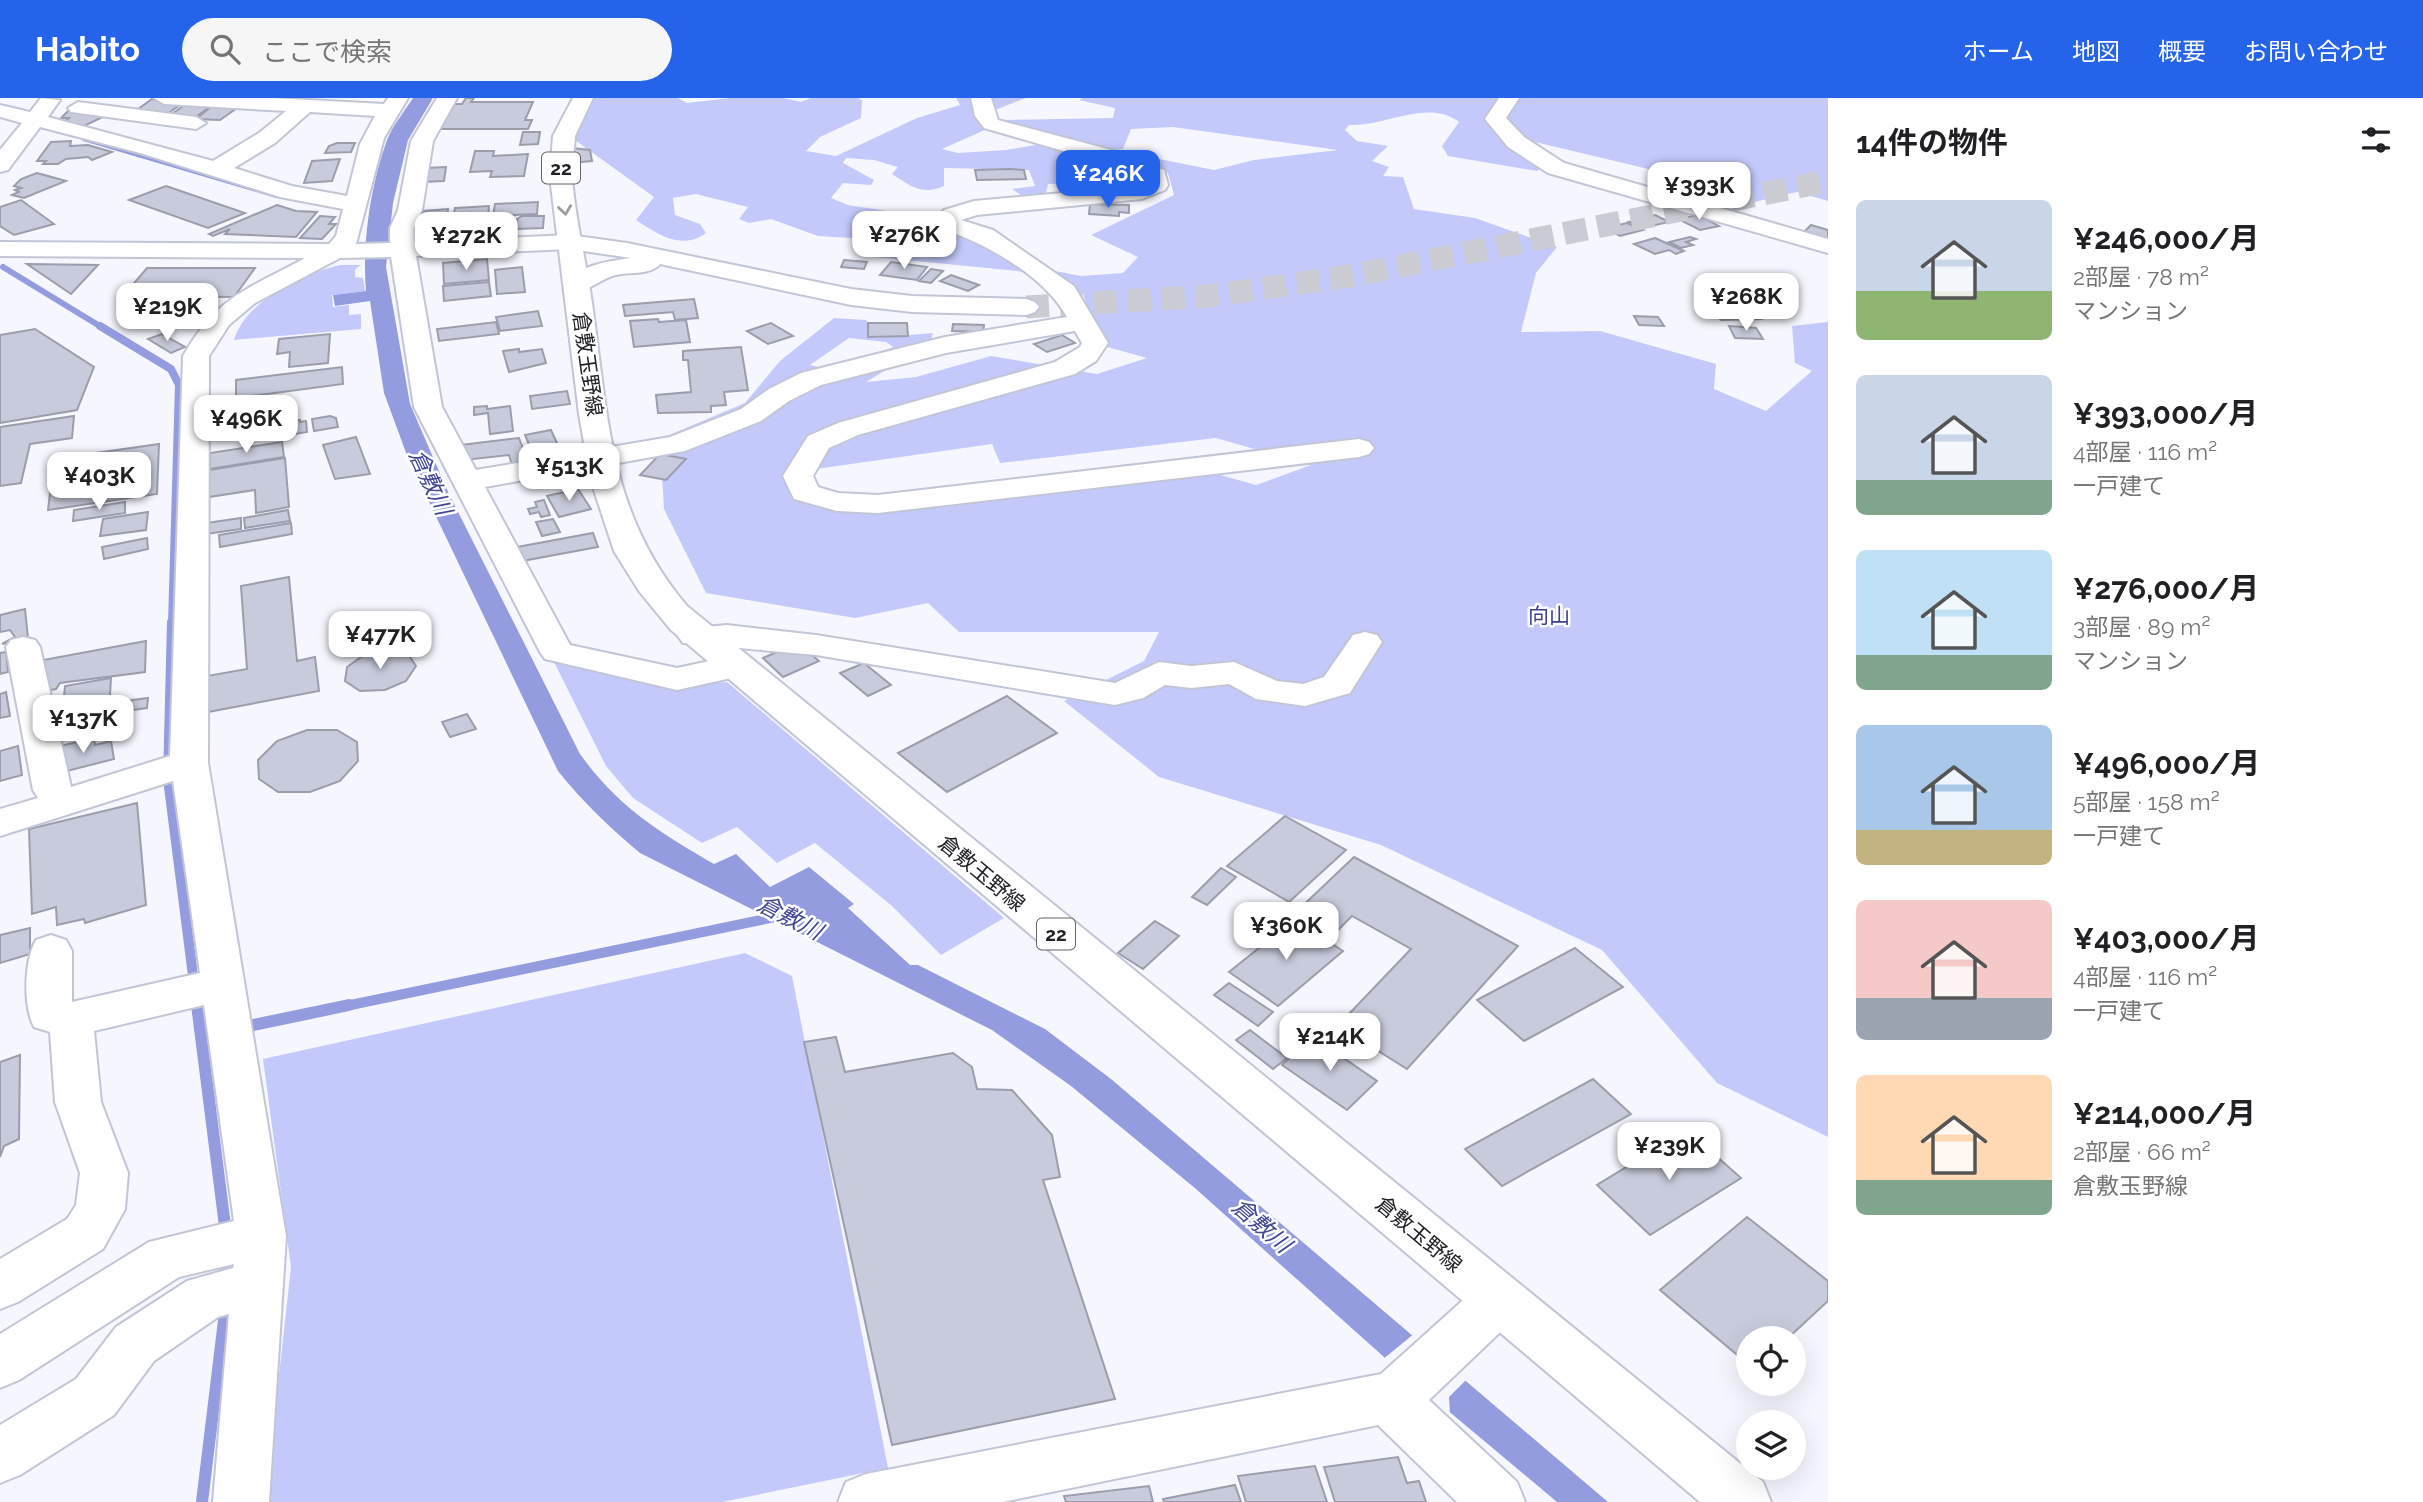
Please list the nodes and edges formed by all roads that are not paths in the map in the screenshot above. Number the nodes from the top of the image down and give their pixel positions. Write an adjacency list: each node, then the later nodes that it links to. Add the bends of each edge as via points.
1 (164, 98): 6 (street)
2 (447, 98): 20 (street, via 422,141 410,210)
3 (583, 98): 17 (street, 倉敷玉野線 / 22, one-way to 17, via 563,139 560,175)
4 (981, 98): 27 (street, via 991,124 1156,175 1157,185 1142,192 974,208 945,222 985,235 1065,291)
5 (1509, 98): 18 (street, via 1495,119 1516,142 1556,167)
6 (246, 102): 8 (street); 11 (street)
7 (394, 105): 8 (street); 16 (street, via 372,141)
8 (305, 106): 12 (street)
9 (44, 107): 10 (street); 11 (street); 13 (street); 14 (street)
10 (0, 111)
11 (217, 132): 12 (street); 13 (street)
12 (267, 138): 15 (street)
13 (177, 156): 15 (street)
14 (0, 165)
15 (215, 170): 16 (street, via 288,192)
16 (354, 204): 21 (street)
17 (570, 242): 20 (street); 22 (street); 24 (street, 倉敷玉野線 / 22)
18 (1828, 246)
19 (0, 249): 21 (street)
20 (397, 250): 21 (street); 32 (street, via 412,294 428,407)
21 (349, 251): 37 (street, via 230,307 183,376)
22 (639, 252): 23 (street); 28 (street, via 666,247 817,276 929,290 1032,291 1043,300)
23 (697, 266): 24 (street, via 631,264 593,274); 25 (street)
24 (577, 285): 31 (street, 倉敷玉野線 / 22)
25 (802, 289): 26 (street, via 912,304); 29 (street, via 798,305 804,308 926,320 944,329)
26 (1026, 307)
27 (1083, 322): 28 (street); 30 (street, via 1096,343 1082,360 1065,368 883,418 818,442 798,476 805,493 836,502 878,504)
28 (1049, 327): 29 (street)
29 (952, 344): 31 (street, via 811,379 712,433)
30 (1359, 448)
31 (602, 456): 32 (street); 33 (street, 倉敷玉野線 / 22, via 626,542 646,577)
32 (467, 481): 36 (street, via 557,652 677,678)
33 (695, 636): 34 (street, via 816,645 1115,694 1159,673 1191,677 1234,673 1269,691 1305,695 1337,685); 36 (street, 倉敷玉野線 / 22)
34 (1365, 642)
35 (23, 647): 38 (street)
36 (733, 667): 46 (street, 倉敷玉野線 / 22)
37 (171, 761): 38 (street); 40 (street); 42 (street)
38 (52, 790): 39 (street)
39 (0, 806)
40 (0, 823)
41 (51, 951): 43 (street, via 50,1015)
42 (211, 1003): 43 (street); 44 (street)
43 (71, 1019): 45 (street, via 78,1102 104,1172 100,1209 85,1234)
44 (237, 1266): 47 (street, via 167,1258); 49 (street, via 205,1297 135,1344 95,1396); 50 (street)
45 (0, 1286)
46 (1499, 1300): 48 (street); 53 (street, 倉敷玉野線 / 22)
47 (0, 1363)
48 (1394, 1395): 51 (street); 52 (street)
49 (0, 1456)
50 (241, 1502)
51 (866, 1502)
52 (1497, 1502)
53 (1743, 1502)

